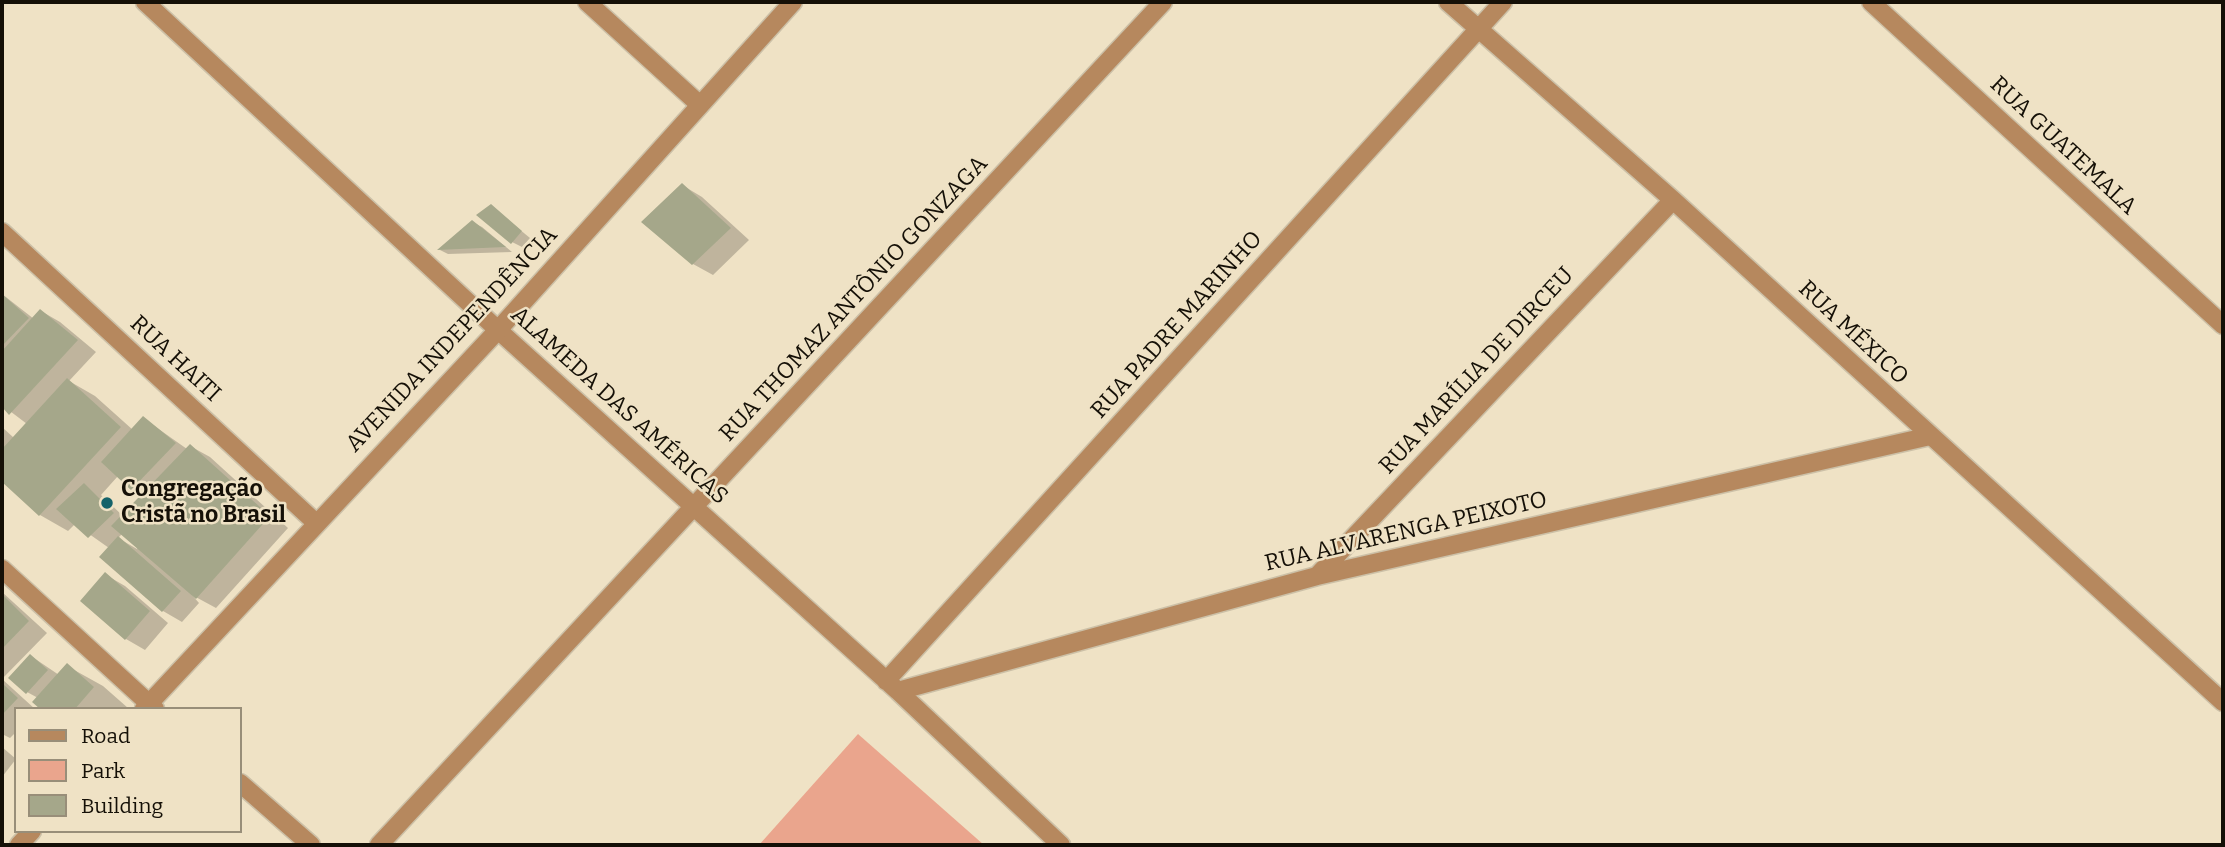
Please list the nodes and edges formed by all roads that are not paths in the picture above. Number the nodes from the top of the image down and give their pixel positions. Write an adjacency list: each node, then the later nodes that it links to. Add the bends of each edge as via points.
1 (145, 2): 13 (street, ALAMEDA DAS AMÉRICAS)
2 (587, 2): 9 (street)
3 (793, 2): 9 (street, AVENIDA INDEPENDÊNCIA)
4 (1163, 2): 15 (street, RUA THOMAZ ANTÔNIO GONZAGA)
5 (1448, 2): 8 (street, RUA MÉXICO)
6 (1503, 2): 8 (street, RUA PADRE MARINHO)
7 (1871, 2): 12 (street, RUA GUATEMALA)
8 (1479, 29): 10 (street, RUA MÉXICO); 19 (street, RUA PADRE MARINHO)
9 (700, 105): 13 (street, AVENIDA INDEPENDÊNCIA)
10 (1673, 200): 14 (street, RUA MÉXICO); 18 (street, RUA MARÍLIA DE DIRCEU)
11 (2, 232): 16 (street, RUA HAITI)
12 (2223, 326)
13 (498, 330): 15 (street, ALAMEDA DAS AMÉRICAS); 16 (street, AVENIDA INDEPENDÊNCIA)
14 (1930, 436): 18 (street, RUA ALVARENGA PEIXOTO); 20 (street, RUA MÉXICO)
15 (694, 507): 19 (street, ALAMEDA DAS AMÉRICAS); 24 (street, RUA THOMAZ ANTÔNIO GONZAGA)
16 (316, 522): 21 (street, AVENIDA INDEPENDÊNCIA)
17 (2, 569): 21 (street)
18 (1317, 576): 19 (street, RUA ALVARENGA PEIXOTO)
19 (892, 686): 25 (street, ALAMEDA DAS AMÉRICAS)
20 (2223, 702)
21 (149, 707)
22 (242, 785): 23 (street)
23 (311, 845)
24 (379, 845)
25 (1061, 845)

